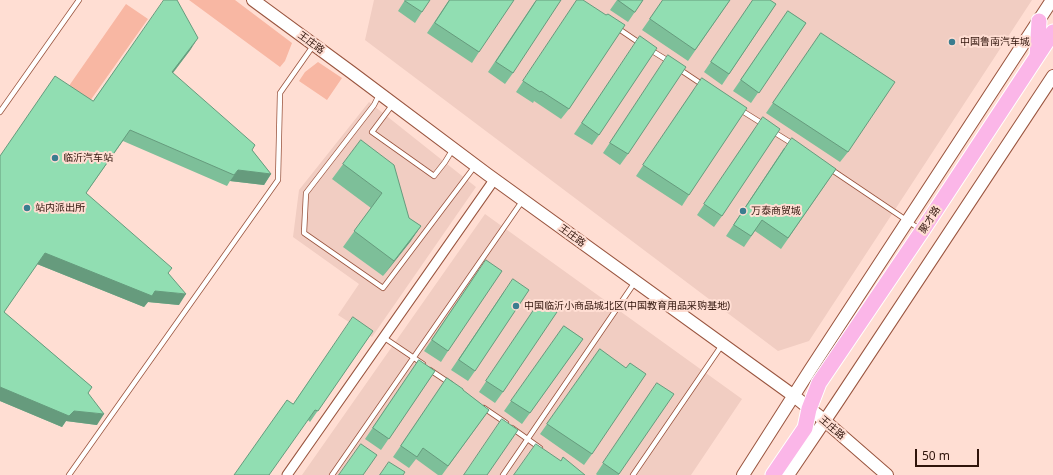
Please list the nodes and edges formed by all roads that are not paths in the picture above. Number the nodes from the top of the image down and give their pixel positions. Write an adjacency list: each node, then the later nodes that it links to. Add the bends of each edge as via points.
1 (79, 0): 15 (lane)
2 (254, 0): 7 (street, 王庄路)
3 (1052, 0): 4 (street)
4 (1039, 21): 9 (main road); 22 (street)
5 (609, 22): 11 (lane)
6 (1053, 32): 9 (main road, 聚才路)
7 (314, 44): 12 (street, 王庄路); 35 (lane, via 280,93 278,180)
8 (1053, 50): 31 (main road, 聚才路, via 826,391)
9 (1037, 57): 23 (main road, 聚才路)
10 (1053, 76): 32 (street)
11 (708, 88)
12 (380, 93): 13 (street, 王庄路); 18 (lane, via 374,105 306,193 304,233 383,288)
13 (393, 104): 16 (street, 王庄路); 16 (lane, via 372,132 434,176)
14 (734, 105): 17 (lane)
15 (0, 112)
16 (453, 149): 18 (street, 王庄路)
17 (800, 149)
18 (476, 166): 20 (street, 王庄路)
19 (826, 167): 22 (lane)
20 (494, 180): 21 (street, 王庄路); 25 (street)
21 (523, 200): 24 (street, 王庄路); 27 (lane)
22 (908, 221): 23 (lane); 29 (street)
23 (922, 231): 31 (main road, 聚才路, via 819,383)
24 (636, 282): 26 (street, 王庄路); 33 (lane)
25 (383, 337): 27 (lane); 36 (street)
26 (722, 345): 29 (street, 王庄路); 39 (lane)
27 (413, 358): 28 (lane); 37 (lane)
28 (458, 389)
29 (794, 396): 31 (street, 王庄路); 40 (street)
30 (477, 403): 33 (lane)
31 (809, 409): 32 (street, 王庄路); 41 (main road, 聚才路); 42 (main road, 聚才路, via 805,428)
32 (825, 421): 43 (street); 44 (street, 王庄路)
33 (528, 439): 34 (lane); 38 (lane)
34 (547, 452)
35 (69, 475)
36 (287, 475)
37 (332, 475)
38 (503, 475)
39 (633, 475)
40 (743, 475)
41 (762, 475)
42 (774, 475)
43 (788, 475)
44 (887, 475)

